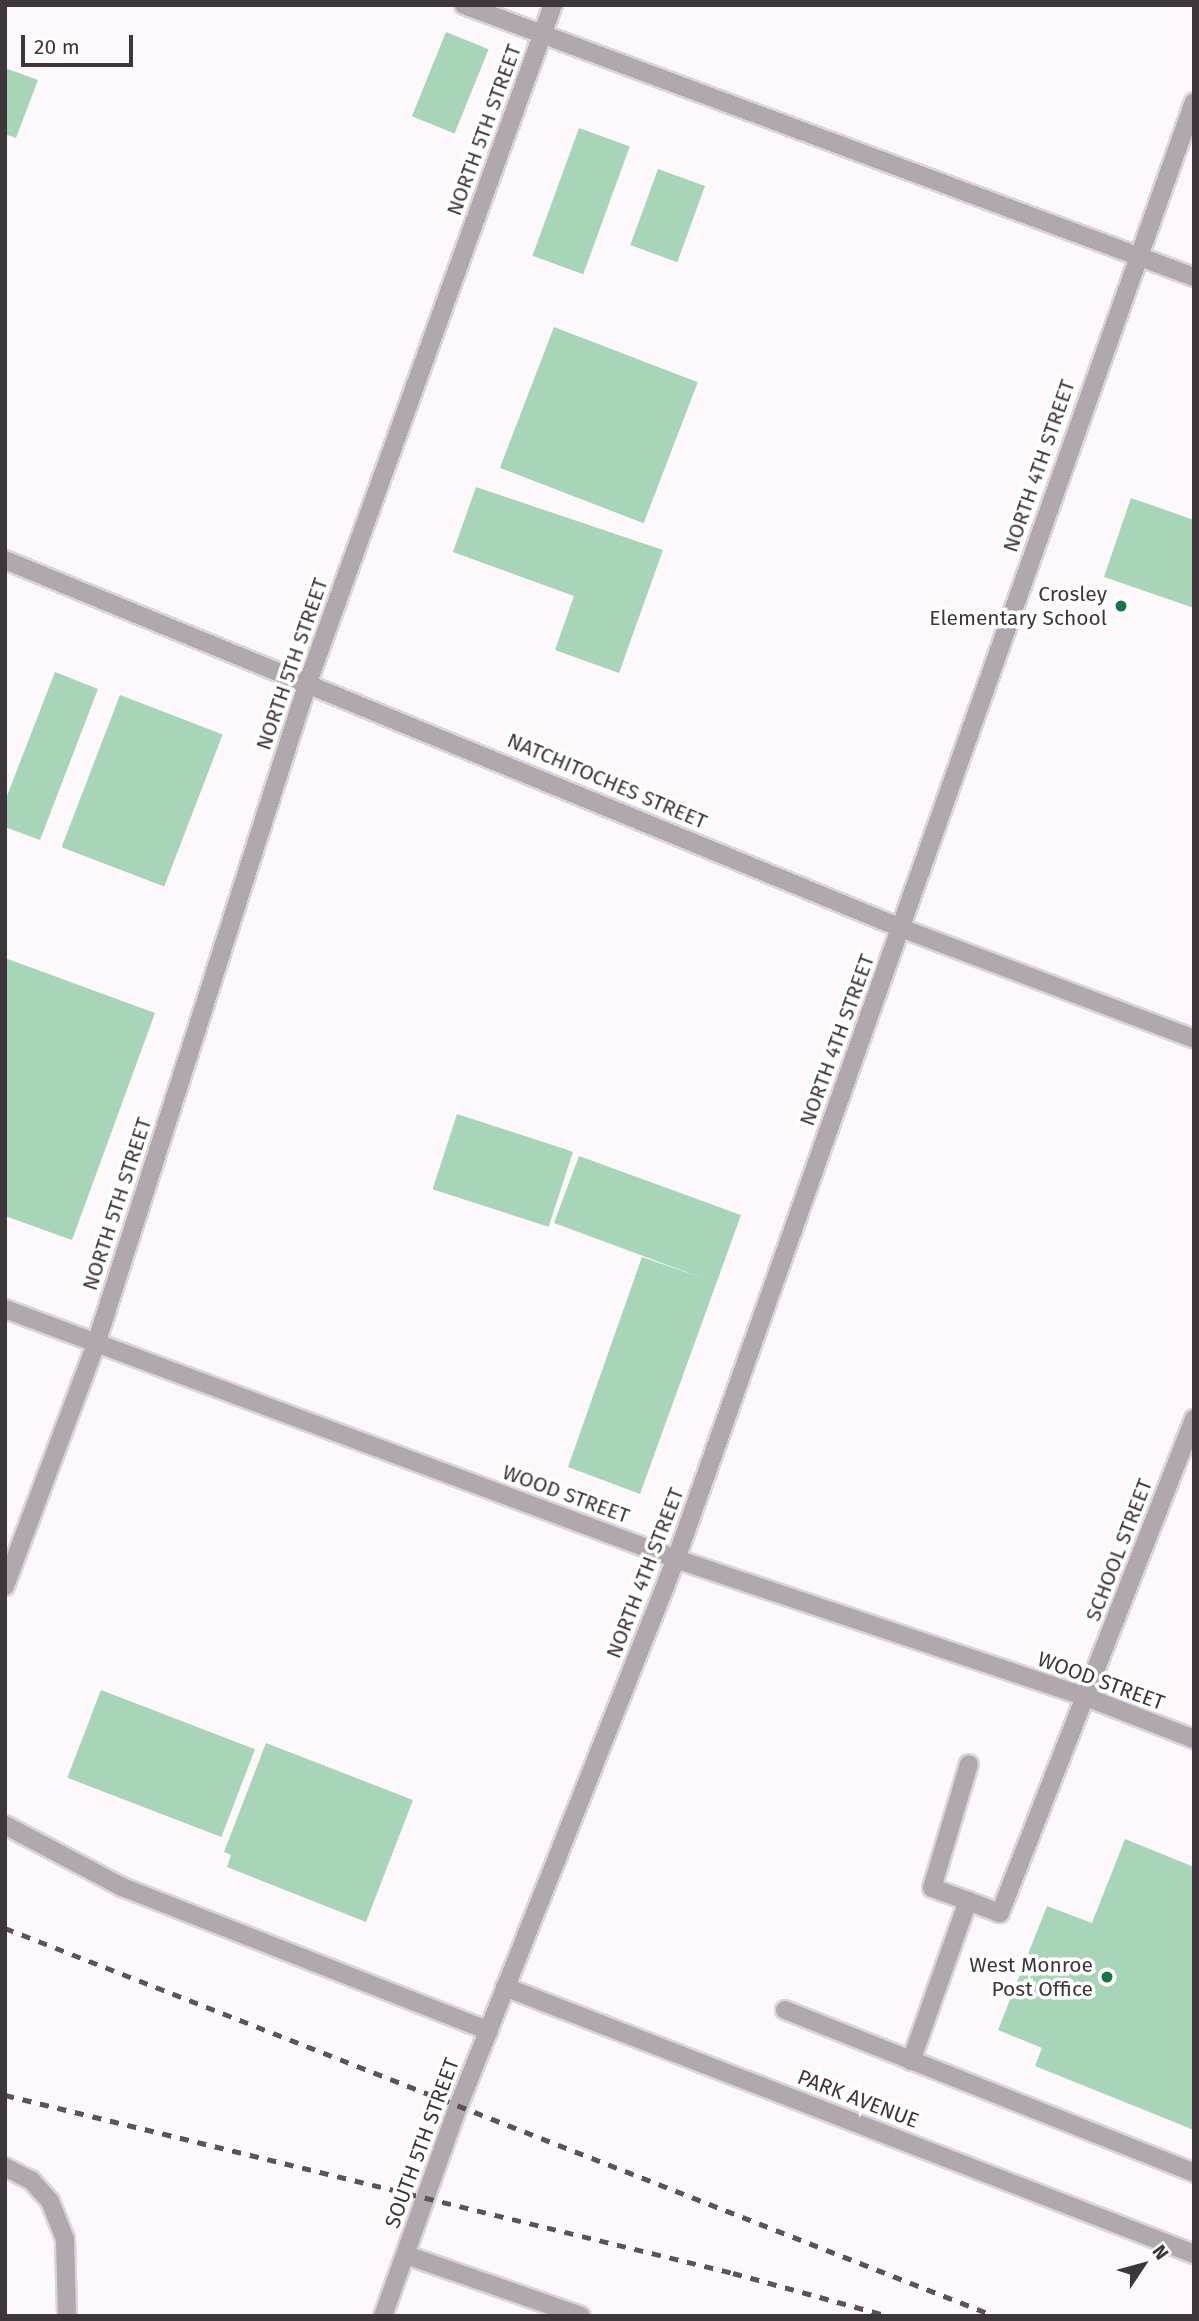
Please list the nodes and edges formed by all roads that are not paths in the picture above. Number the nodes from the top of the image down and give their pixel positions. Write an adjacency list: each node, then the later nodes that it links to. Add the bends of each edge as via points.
1 (464, 5): 3 (street)
2 (553, 5): 3 (street, NORTH 5TH STREET)
3 (543, 35): 5 (street); 8 (street, NORTH 5TH STREET)
4 (1194, 102): 5 (street, NORTH 4TH STREET)
5 (1137, 257): 6 (street); 9 (street, NORTH 4TH STREET)
6 (1194, 277)
7 (5, 560): 8 (street, NATCHITOCHES STREET)
8 (308, 682): 9 (street, NATCHITOCHES STREET); 12 (street, NORTH 5TH STREET)
9 (901, 928): 10 (street, NATCHITOCHES STREET); 14 (street, NORTH 4TH STREET)
10 (1194, 1039)
11 (5, 1309): 12 (street, WOOD STREET)
12 (96, 1344): 14 (street, WOOD STREET); 15 (street, NORTH 5TH STREET)
13 (1194, 1419): 16 (street, SCHOOL STREET)
14 (676, 1559): 16 (street, WOOD STREET); 21 (street, NORTH 4TH STREET)
15 (5, 1586)
16 (1086, 1697): 17 (street, WOOD STREET); 20 (street, SCHOOL STREET, via 1000,1913)
17 (1194, 1739)
18 (969, 1765): 20 (street, via 932,1888)
19 (5, 1825): 23 (street, via 122,1886)
20 (968, 1901): 24 (street)
21 (505, 1987): 23 (street, SOUTH 5TH STREET); 27 (street, PARK AVENUE)
22 (785, 2010): 24 (street)
23 (489, 2031): 28 (street, SOUTH 5TH STREET)
24 (911, 2061): 26 (street)
25 (5, 2167): 29 (street, via 31,2180 50,2201 65,2239)
26 (1194, 2173)
27 (1194, 2254)
28 (406, 2255): 30 (street, SOUTH 5TH STREET); 31 (street)
29 (67, 2316)
30 (383, 2316)
31 (581, 2316)

